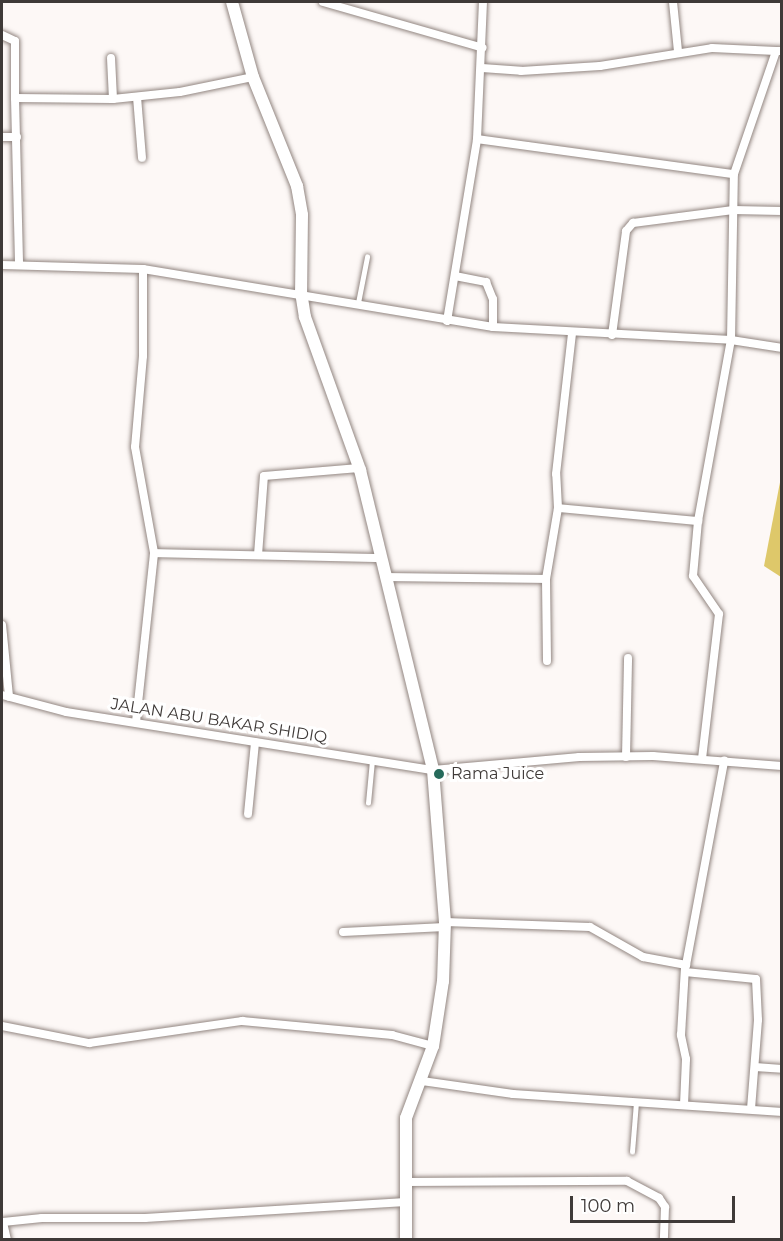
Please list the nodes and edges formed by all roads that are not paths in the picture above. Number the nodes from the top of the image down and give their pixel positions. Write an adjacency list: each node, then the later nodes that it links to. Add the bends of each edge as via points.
1 (232, 2): 11 (street)
2 (323, 2): 6 (street)
3 (483, 2): 6 (street)
4 (673, 2): 7 (street)
5 (2, 35): 13 (street, via 15,41)
6 (483, 48): 10 (street)
7 (678, 51): 8 (street); 10 (street, via 593,66 521,71)
8 (779, 51): 19 (street)
9 (111, 58): 14 (street)
10 (482, 68): 17 (street)
11 (253, 77): 12 (street); 27 (street, via 301,203)
12 (137, 97): 14 (street); 18 (street)
13 (15, 98): 14 (street); 16 (street)
14 (113, 99)
15 (2, 137): 16 (street)
16 (17, 137): 23 (street)
17 (477, 139): 19 (street); 26 (street)
18 (142, 158)
19 (734, 174): 20 (street)
20 (733, 210): 21 (street); 32 (street, via 648,219 628,227); 33 (street)
21 (782, 211)
22 (367, 257): 28 (lane)
23 (19, 264): 24 (street); 25 (street)
24 (2, 265)
25 (143, 269): 27 (street); 38 (street, via 143,356 135,447)
26 (455, 276): 29 (street); 30 (street, via 486,282 493,299)
27 (301, 292): 28 (street); 35 (street, via 322,372)
28 (358, 303): 29 (street)
29 (447, 321): 30 (street)
30 (493, 327): 31 (street)
31 (572, 333): 32 (street); 36 (street, via 556,474)
32 (612, 335): 33 (street)
33 (731, 340): 34 (street); 37 (street)
34 (782, 348)
35 (359, 468): 39 (street, via 264,476); 40 (street)
36 (558, 508): 37 (street); 42 (street)
37 (698, 521): 50 (street, via 693,576 719,614)
38 (154, 553): 39 (street); 47 (street)
39 (258, 555): 40 (street)
40 (382, 558): 41 (street)
41 (388, 577): 42 (street); 54 (street)
42 (546, 579): 45 (street)
43 (2, 625): 46 (street)
44 (628, 658): 49 (street)
45 (547, 661)
46 (5, 696): 47 (street, JALAN ABU BAKAR SHIDIQ, via 66,712)
47 (136, 722): 48 (street, JALAN ABU BAKAR SHIDIQ)
48 (255, 742): 51 (street, JALAN ABU BAKAR SHIDIQ); 56 (street)
49 (626, 757): 50 (street, JALAN ABU BAKAR SHIDIQ); 54 (street, JALAN ABU BAKAR SHIDIQ, via 555,758)
50 (702, 759): 52 (street, JALAN ABU BAKAR SHIDIQ)
51 (372, 761): 54 (street, JALAN ABU BAKAR SHIDIQ); 55 (lane)
52 (724, 761): 53 (street, JALAN ABU BAKAR SHIDIQ); 59 (street)
53 (782, 766)
54 (433, 770): 57 (street)
55 (368, 803)
56 (248, 814)
57 (445, 924): 58 (street); 59 (street, via 590,927 643,957); 61 (street, via 443,981)
58 (344, 932)
59 (686, 968): 62 (street, via 756,979); 66 (street, via 681,1035 686,1059)
60 (2, 1026): 61 (street, via 89,1042 242,1021 392,1035)
61 (433, 1046): 64 (street)
62 (755, 1067): 63 (street); 67 (street)
63 (782, 1069)
64 (422, 1081): 65 (street, via 513,1094); 70 (street, via 406,1118)
65 (636, 1102): 66 (street); 69 (lane)
66 (684, 1105): 67 (street)
67 (751, 1108): 68 (street)
68 (782, 1112)
69 (632, 1152)
70 (406, 1182): 71 (street); 75 (street, via 627,1181 659,1198 665,1207)
71 (406, 1202): 72 (street, via 146,1218 86,1216); 74 (street)
72 (2, 1222): 73 (street)
73 (7, 1239)
74 (406, 1239)
75 (664, 1239)

